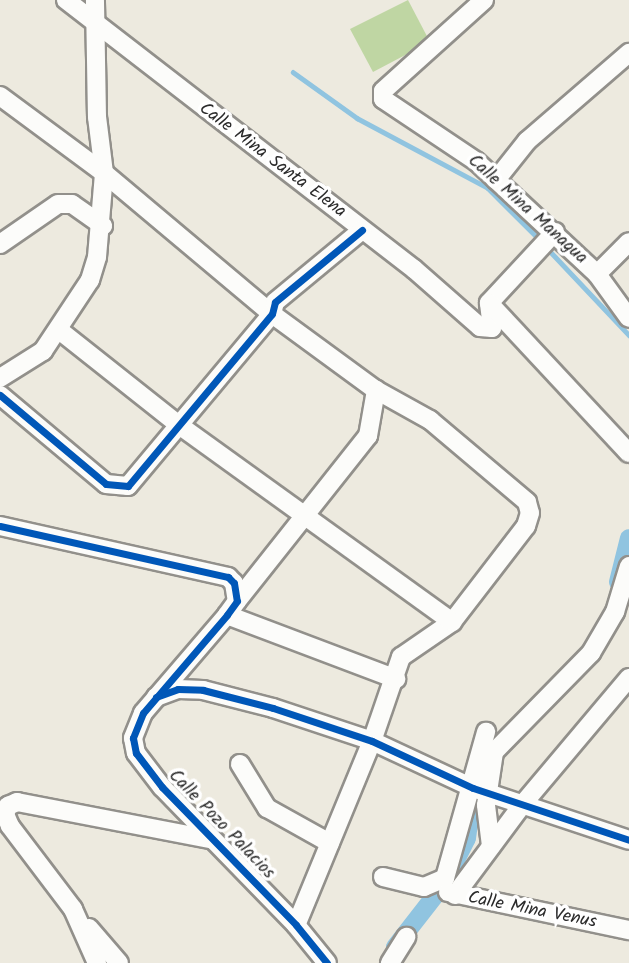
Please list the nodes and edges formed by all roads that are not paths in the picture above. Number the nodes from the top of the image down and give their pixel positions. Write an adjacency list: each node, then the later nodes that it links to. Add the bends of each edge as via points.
1 (66, 0): 4 (street, Calle Mina Santa Elena)
2 (95, 0): 4 (street)
3 (484, 0): 8 (street, Calle Mina Managua, via 383,90 383,99)
4 (96, 25): 7 (street, via 97,117); 10 (street, Calle Mina Santa Elena)
5 (629, 53): 8 (street, via 527,142)
6 (0, 96): 7 (street)
7 (104, 173): 9 (street); 16 (street)
8 (496, 180): 11 (street, Calle Mina Managua)
9 (103, 226): 13 (street, via 72,204 58,204); 18 (street, via 90,280)
10 (362, 230): 15 (street, Calle Mina Santa Elena, via 488,330 492,328); 16 (street, via 275,302)
11 (555, 232): 14 (street, Calle Mina Managua); 15 (street)
12 (629, 242): 14 (street)
13 (0, 244)
14 (597, 274): 17 (street, Calle Mina Managua)
15 (489, 303): 23 (street)
16 (272, 314): 20 (street); 22 (street)
17 (629, 318)
18 (60, 330): 19 (street, via 43,351); 22 (street)
19 (0, 378)
20 (376, 390): 24 (street, Calle Pozo Palacios, via 368,436); 28 (street, via 430,420 527,502 526,526)
21 (0, 396): 22 (street, via 106,484 117,487 136,480)
22 (179, 425): 24 (street)
23 (629, 453)
24 (304, 517): 27 (street, Calle Pozo Palacios); 28 (street)
25 (0, 526): 27 (street, via 228,577 238,592)
26 (628, 578): 35 (street, via 606,633 592,653 500,743)
27 (232, 608): 30 (street); 31 (street, Calle Pozo Palacios)
28 (452, 622): 30 (street, via 401,657)
29 (629, 678): 37 (street)
30 (396, 679): 33 (street)
31 (156, 697): 33 (street, via 178,689 203,690); 38 (street, Calle Pozo Palacios, via 137,726 136,753)
32 (486, 732): 35 (street)
33 (372, 741): 35 (street); 40 (street)
34 (240, 764): 40 (street, via 267,808)
35 (479, 790): 37 (street); 41 (street); 43 (street, via 451,867)
36 (4, 804): 38 (street, via 18,802); 45 (street, via 10,826)
37 (522, 805): 39 (street); 41 (street)
38 (210, 839): 46 (street, Calle Pozo Palacios)
39 (629, 840)
40 (330, 843): 46 (street)
41 (491, 846): 44 (street)
42 (383, 877): 43 (street, Calle Mina Venus)
43 (436, 886): 44 (street, Calle Mina Venus)
44 (455, 895): 47 (street, Calle Mina Venus)
45 (73, 909): 49 (street); 50 (street)
46 (296, 925): 51 (street, Calle Pozo Palacios)
47 (629, 930)
48 (406, 937): 52 (street)
49 (97, 963)
50 (119, 963)
51 (327, 963)
52 (390, 963)

